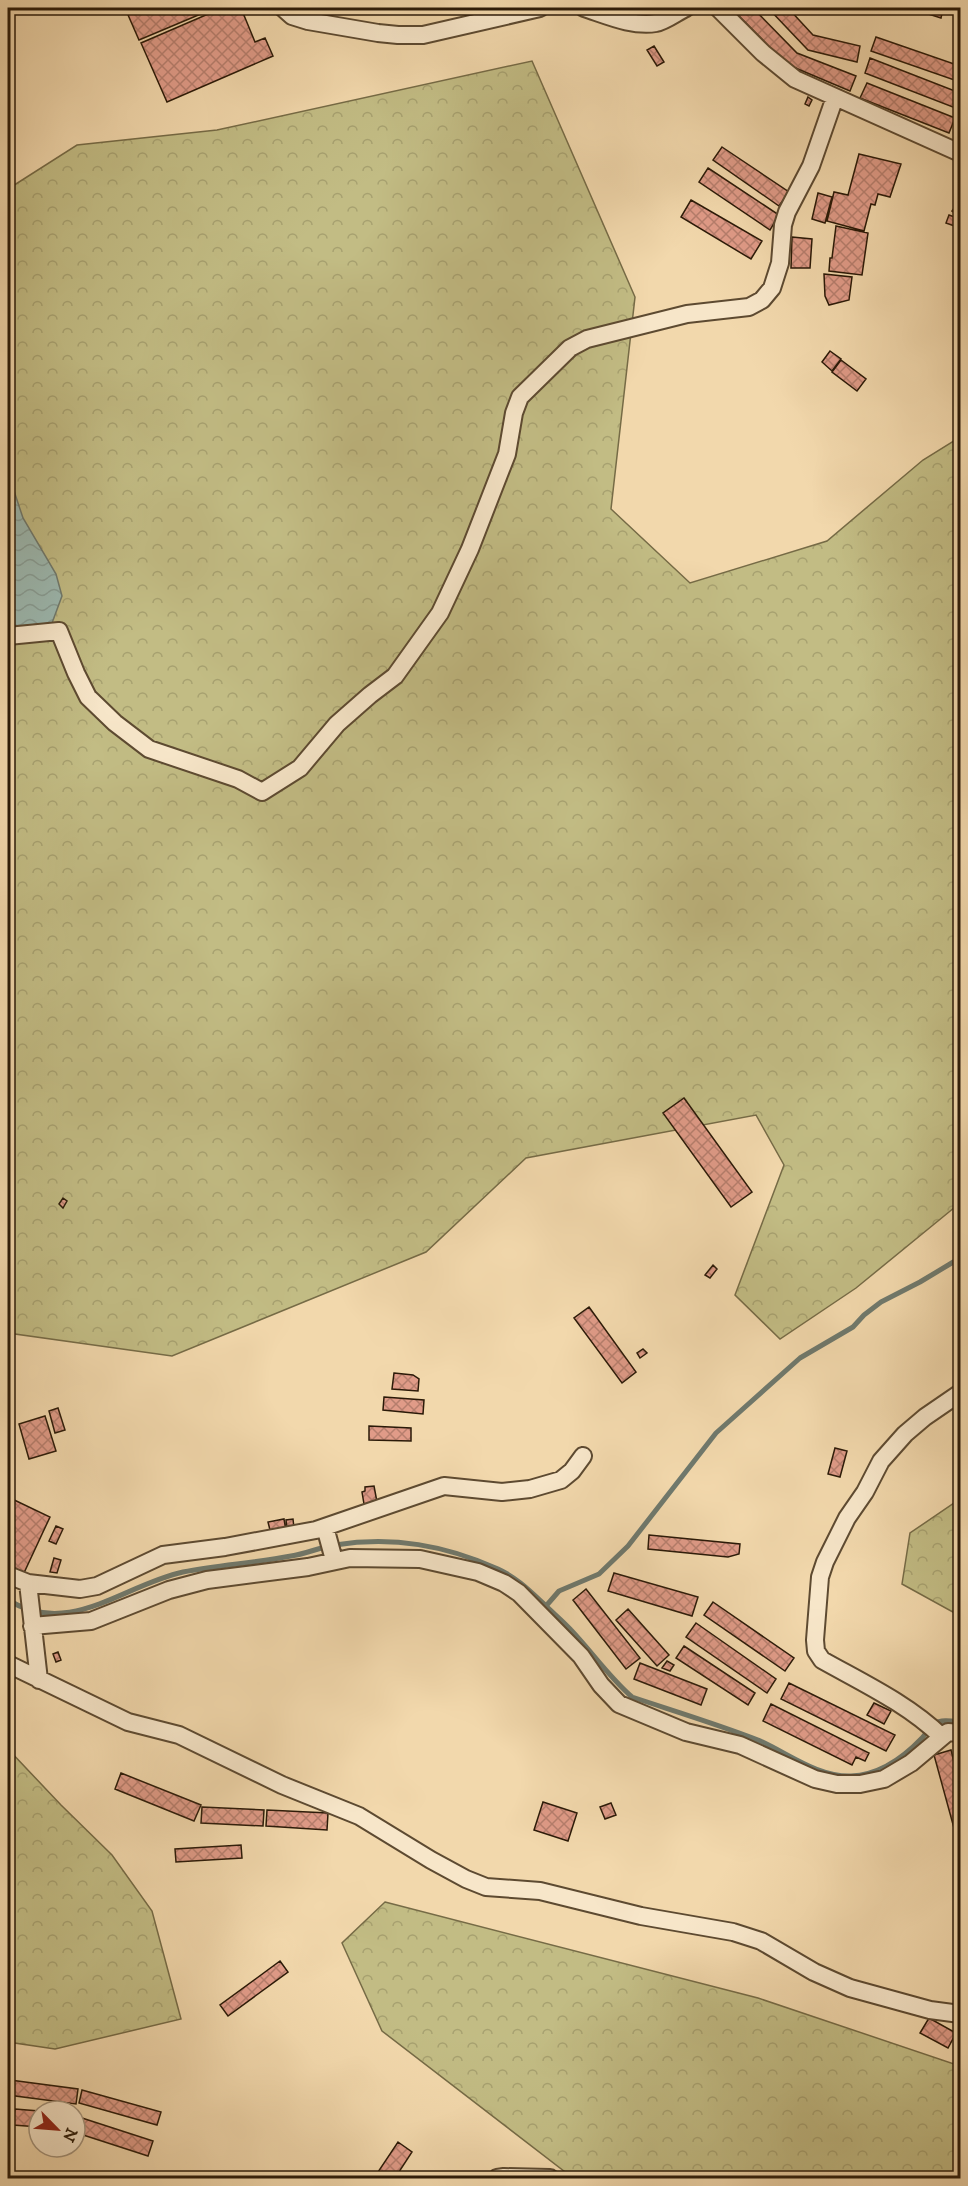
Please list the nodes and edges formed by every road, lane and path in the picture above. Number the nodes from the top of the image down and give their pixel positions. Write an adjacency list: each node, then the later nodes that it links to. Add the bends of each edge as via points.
1 (283, 8): 2 (street, via 308,21 398,35 423,35)
2 (540, 8)
3 (584, 8): 4 (street, via 641,23 657,22)
4 (686, 8)
5 (718, 8): 6 (street, via 785,72)
6 (836, 97): 7 (street); 8 (street, via 810,166 787,212 780,263 772,288 749,307 687,314 587,339 570,348 520,397 507,454 440,613 395,676 337,724 300,768 262,792 237,779 148,749 88,696 59,631)
7 (960, 153)
8 (8, 636)
9 (960, 1393): 17 (street, via 905,1434 881,1461 847,1518 820,1577 815,1640 822,1660 894,1700)
10 (583, 1456): 11 (street, via 561,1480 530,1489 502,1492 444,1486)
11 (330, 1545): 13 (street, via 225,1547 163,1556 113,1580 80,1589); 14 (street, via 308,1566 207,1580 169,1590 91,1621); 17 (street, via 350,1558 420,1559 504,1582 581,1656 619,1704 686,1732 740,1745 815,1779 860,1784 884,1779 911,1763)
12 (8, 1575): 13 (street)
13 (28, 1590): 14 (street)
14 (31, 1622): 16 (street)
15 (8, 1664): 16 (street)
16 (39, 1680): 19 (street, via 128,1722 179,1735 282,1785 359,1816 431,1860 486,1887 540,1891 641,1916 733,1932 761,1941 850,1988 930,2010)
17 (934, 1730): 18 (street)
18 (960, 1733)
19 (960, 2014)
20 (497, 2178): 21 (street)
21 (550, 2178)

